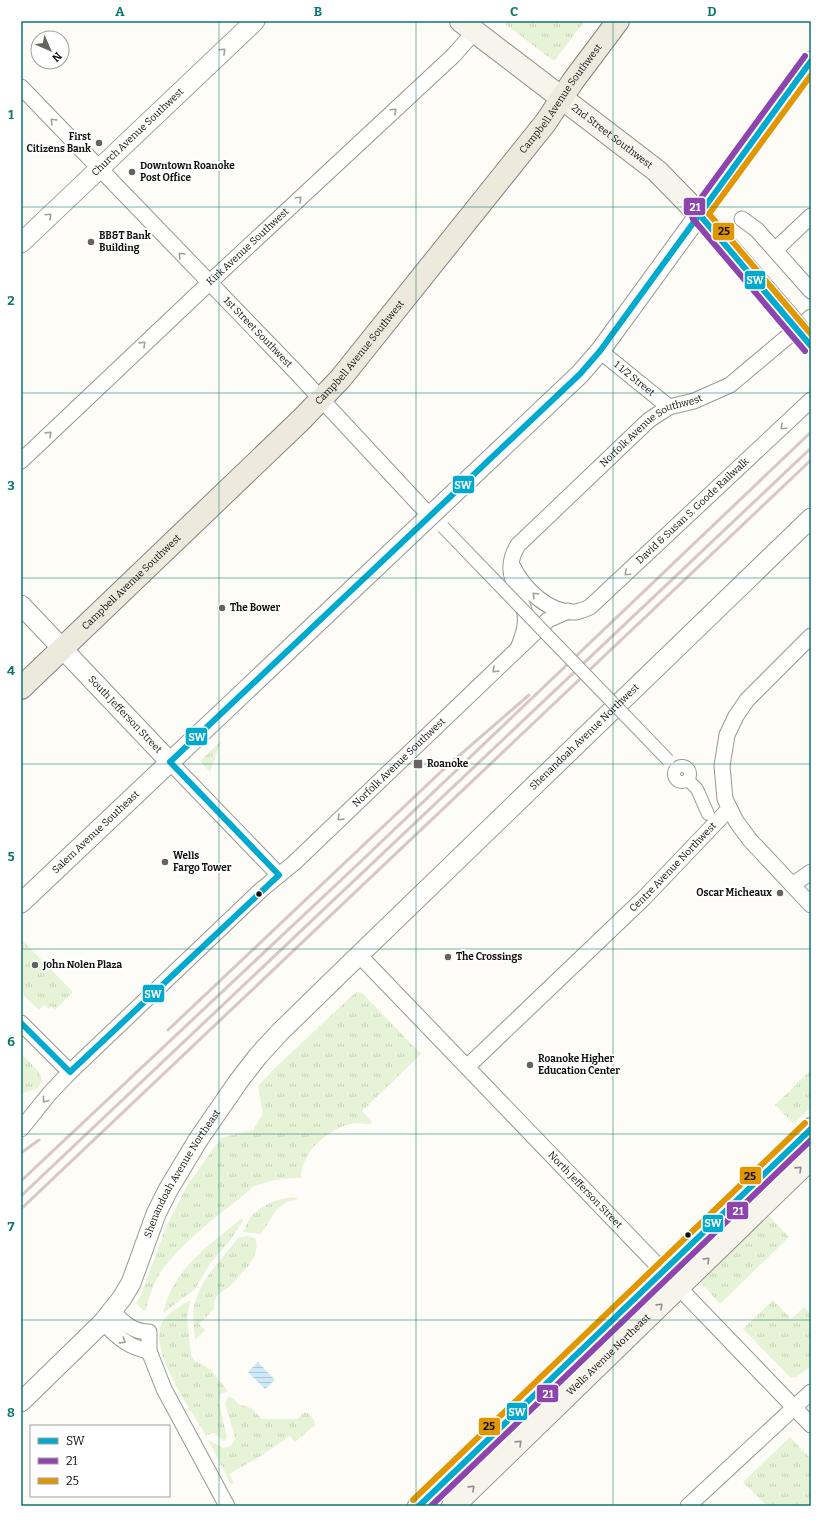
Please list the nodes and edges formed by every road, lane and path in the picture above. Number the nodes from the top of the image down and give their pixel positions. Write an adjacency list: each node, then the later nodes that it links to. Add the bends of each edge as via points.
1 (255, 21): 7 (street, Church Avenue Southwest, one-way to 1)
2 (618, 21): 6 (main road, Campbell Avenue Southwest)
3 (468, 26): 6 (main road, 2nd Street Southwest); 13 (street, Kirk Avenue Southwest, one-way to 3, via 454,55)
4 (811, 61): 8 (street, Salem Avenue Southeast)
5 (21, 87): 7 (street, 1st Street Southwest, one-way to 5)
6 (562, 97): 8 (main road, 2nd Street Southwest, via 657,171); 18 (main road, Campbell Avenue Southwest, via 546,122 342,378)
7 (100, 168): 11 (street, Church Avenue Southwest, one-way to 7); 13 (street, 1st Street Southwest, one-way to 7)
8 (699, 214): 16 (main road, 2nd Street Southwest, bridge); 17 (street, Salem Avenue Southeast)
9 (811, 216): 12 (street)
10 (742, 219): 12 (street, via 757,230)
11 (21, 243)
12 (775, 250): 14 (street)
13 (208, 283): 18 (street, 1st Street Southwest); 21 (street, Kirk Avenue Southwest, one-way to 13)
14 (811, 291)
15 (811, 317): 20 (street, Norfolk Avenue Southwest, via 730,385 694,401)
16 (811, 346)
17 (600, 351): 20 (street, 1 1/2 Street); 23 (street, Salem Avenue Southeast)
18 (321, 400): 23 (street, 1st Street Southwest); 28 (main road, Campbell Avenue Southwest)
19 (811, 400): 26 (street, David & Susan S. Goode Railwalk, one-way to 26, via 590,607 576,612)
20 (669, 407): 24 (street, Norfolk Avenue Southwest, via 649,420 518,545)
21 (21, 461)
22 (811, 518): 39 (street, Shenandoah Avenue Northwest)
23 (437, 521): 31 (street, Salem Avenue Southeast); 33 (street, bridge, via 672,764 688,768 688,780 697,789)
24 (511, 565): 26 (street, one-way to 24, via 553,608 543,602); 29 (street, Norfolk Avenue Southwest, via 511,578 525,611 525,631)
25 (21, 606): 28 (street, South Jefferson Street)
26 (568, 611): 29 (street, Norfolk Avenue Southwest, via 548,620)
27 (811, 636): 32 (street, via 747,700 736,716 727,735 722,766 724,792)
28 (62, 649): 30 (main road, Campbell Avenue Southwest); 31 (street, South Jefferson Street)
29 (518, 649): 35 (street, Norfolk Avenue Southwest, one-way to 35)
30 (21, 688)
31 (170, 762): 35 (street, South Jefferson Street); 37 (street, Salem Avenue Southeast)
32 (729, 809): 36 (street, via 750,840); 41 (street, Centre Avenue Northwest, via 644,898)
33 (708, 814)
34 (811, 872): 36 (street)
35 (279, 875): 42 (street, Norfolk Avenue Southwest)
36 (792, 885): 38 (street)
37 (21, 903)
38 (811, 905)
39 (359, 955): 41 (street, North Jefferson Street); 48 (street, Shenandoah Avenue Northeast, via 280,1032 238,1082 198,1140 168,1190 156,1214 131,1284)
40 (21, 1023): 42 (street)
41 (467, 1067): 46 (street, North Jefferson Street)
42 (70, 1072): 43 (street, Norfolk Avenue Southwest, one-way to 43)
43 (21, 1129)
44 (811, 1129): 46 (main road)
45 (811, 1158): 47 (main road, Wells Avenue Northeast, one-way to 45)
46 (664, 1272): 47 (street, North Jefferson Street); 55 (main road)
47 (679, 1288): 52 (street, North Jefferson Street); 56 (main road, Wells Avenue Northeast, one-way to 47)
48 (107, 1316): 49 (street, one-way to 49, via 124,1342); 49 (street, via 136,1331 149,1332); 51 (street, Shenandoah Avenue Northeast)
49 (149, 1351): 54 (street, via 164,1388)
50 (811, 1392): 52 (street)
51 (21, 1402)
52 (794, 1407): 53 (street, North Jefferson Street); 57 (street)
53 (811, 1425)
54 (227, 1506)
55 (419, 1506)
56 (453, 1506)
57 (688, 1506)

